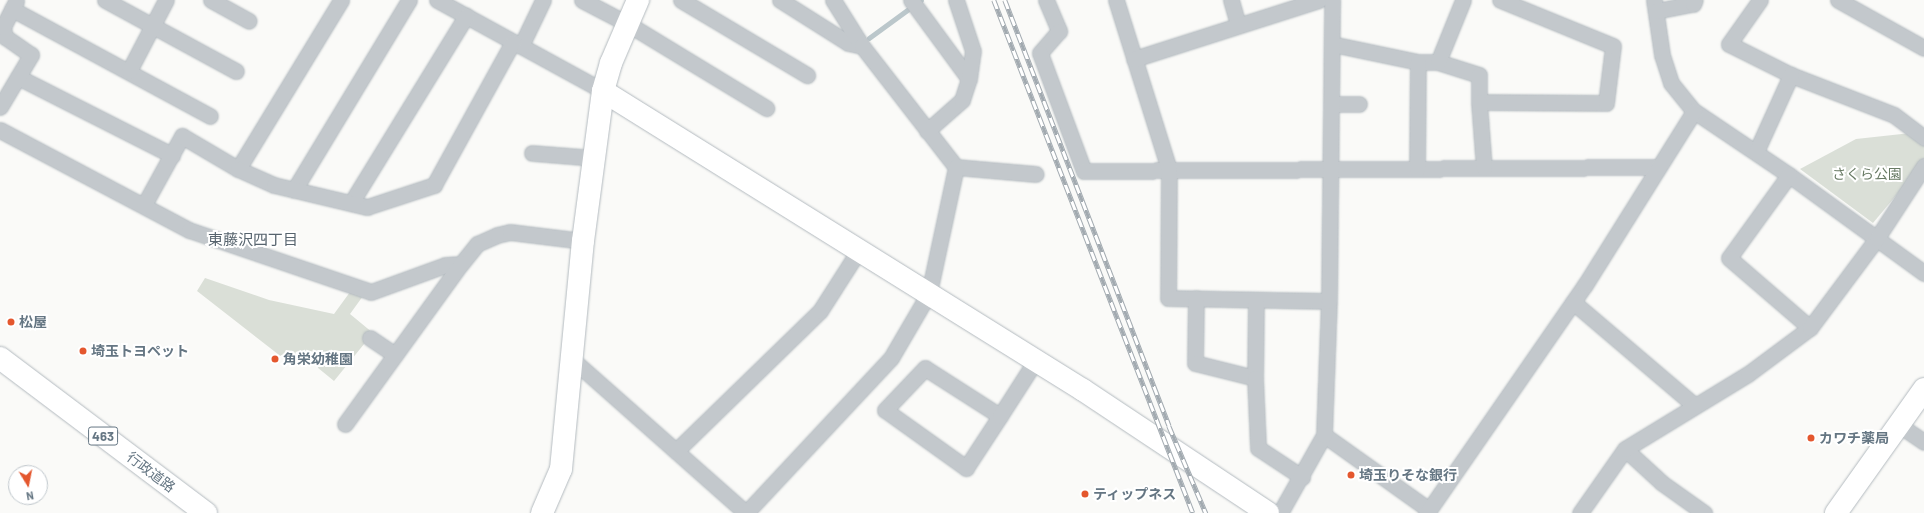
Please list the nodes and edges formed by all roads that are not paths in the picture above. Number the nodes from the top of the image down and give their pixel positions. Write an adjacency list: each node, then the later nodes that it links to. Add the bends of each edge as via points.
1 (105, 0): 31 (street)
2 (166, 0): 31 (street)
3 (211, 0): 28 (street)
4 (342, 0): 64 (street)
5 (409, 0): 70 (street)
6 (436, 0): 27 (street)
7 (543, 0): 32 (street)
8 (582, 0): 29 (street)
9 (638, 0): 29 (main road)
10 (681, 0): 41 (street)
11 (780, 0): 34 (street, via 848,43)
12 (833, 0): 34 (street)
13 (911, 0): 44 (street)
14 (956, 0): 44 (street, via 973,51)
15 (1046, 0): 65 (street, via 1059,31 1040,53 1084,171)
16 (1116, 0): 36 (street)
17 (1231, 0): 30 (street)
18 (1319, 0): 30 (street)
19 (1332, 0): 33 (street)
20 (1463, 0): 38 (street)
21 (1500, 0): 46 (street, via 1613,46 1606,103)
22 (1695, 0): 26 (street, via 1693,4)
23 (1760, 0): 42 (street, via 1729,44)
24 (1838, 0): 35 (street)
25 (14, 5): 40 (street); 43 (street, via 3,27 5,37 31,55)
26 (1655, 6): 51 (street, via 1662,55 1671,83)
27 (466, 16): 32 (street); 71 (street)
28 (250, 21)
29 (628, 24): 45 (main road, via 611,63); 50 (street)
30 (1238, 24): 36 (street)
31 (153, 26): 39 (street); 40 (street)
32 (517, 44): 45 (street); 71 (street, via 434,185 367,207)
33 (1332, 44): 37 (street); 47 (street)
34 (862, 46): 54 (street)
35 (1924, 48)
36 (1134, 59): 65 (street)
37 (1418, 62): 38 (street); 66 (street)
38 (1438, 62): 46 (street, via 1479,75)
39 (236, 70)
40 (129, 71): 52 (street)
41 (807, 75)
42 (1791, 75): 55 (street, via 1894,114); 56 (street)
43 (18, 77): 49 (street); 58 (street)
44 (969, 79): 54 (street, via 962,100)
45 (603, 90): 59 (main road); 75 (main road)
46 (1479, 102): 63 (street)
47 (1331, 104): 48 (street); 67 (street)
48 (1359, 104)
49 (0, 105)
50 (766, 108)
51 (1694, 111): 56 (street); 62 (street)
52 (210, 116)
53 (0, 130): 72 (street)
54 (927, 131): 61 (street)
55 (1924, 138)
56 (1756, 152): 69 (street)
57 (532, 153): 59 (street)
58 (172, 155): 64 (street, via 182,136); 72 (street)
59 (594, 158): 74 (main road)
60 (1924, 166): 73 (street)
61 (956, 167): 68 (street); 78 (street)
62 (1657, 167): 63 (street); 82 (street)
63 (1484, 168): 66 (street)
64 (238, 169): 70 (street, via 274,185)
65 (1169, 169): 67 (street); 79 (street, via 1168,298)
66 (1418, 169): 67 (street)
67 (1329, 170): 81 (street)
68 (1036, 174)
69 (1789, 175): 73 (street); 83 (street, via 1729,258)
70 (294, 190): 71 (street)
71 (351, 203)
72 (144, 205): 76 (street, via 189,230 371,292 446,265)
73 (1877, 238): 77 (street); 83 (street)
74 (583, 241): 76 (street, via 510,232 477,244); 87 (main road)
75 (859, 250): 78 (main road); 98 (street, via 820,311)
76 (461, 264): 85 (street)
77 (1924, 273)
78 (929, 293): 88 (main road); 103 (street, via 891,358)
79 (1196, 298): 80 (street); 89 (street, via 1195,363)
80 (1256, 300): 81 (street); 89 (street)
81 (1329, 302): 95 (street)
82 (1573, 302): 91 (street); 100 (street)
83 (1810, 328): 91 (street, via 1748,374)
84 (370, 338): 85 (street)
85 (395, 355): 93 (street)
86 (0, 358): 101 (main road, 行政道路 / 463)
87 (573, 360): 98 (street); 102 (main road, via 561,469)
88 (1036, 360): 92 (street); 104 (main road)
89 (1255, 378): 99 (street, via 1258,448)
90 (1924, 389): 94 (main road)
91 (1695, 406): 97 (street)
92 (1000, 416): 92 (street, via 925,368 885,410 966,468)
93 (345, 424)
94 (1899, 425): 96 (street); 108 (main road)
95 (1324, 435): 99 (street); 100 (street)
96 (1924, 442)
97 (1625, 449): 106 (street); 107 (street, via 1662,484)
98 (676, 451): 103 (street)
99 (1302, 477): 105 (street)
100 (1428, 511)
101 (206, 513)
102 (542, 513)
103 (746, 513)
104 (1268, 513)
105 (1280, 513)
106 (1580, 513)
107 (1704, 513)
108 (1836, 513)

